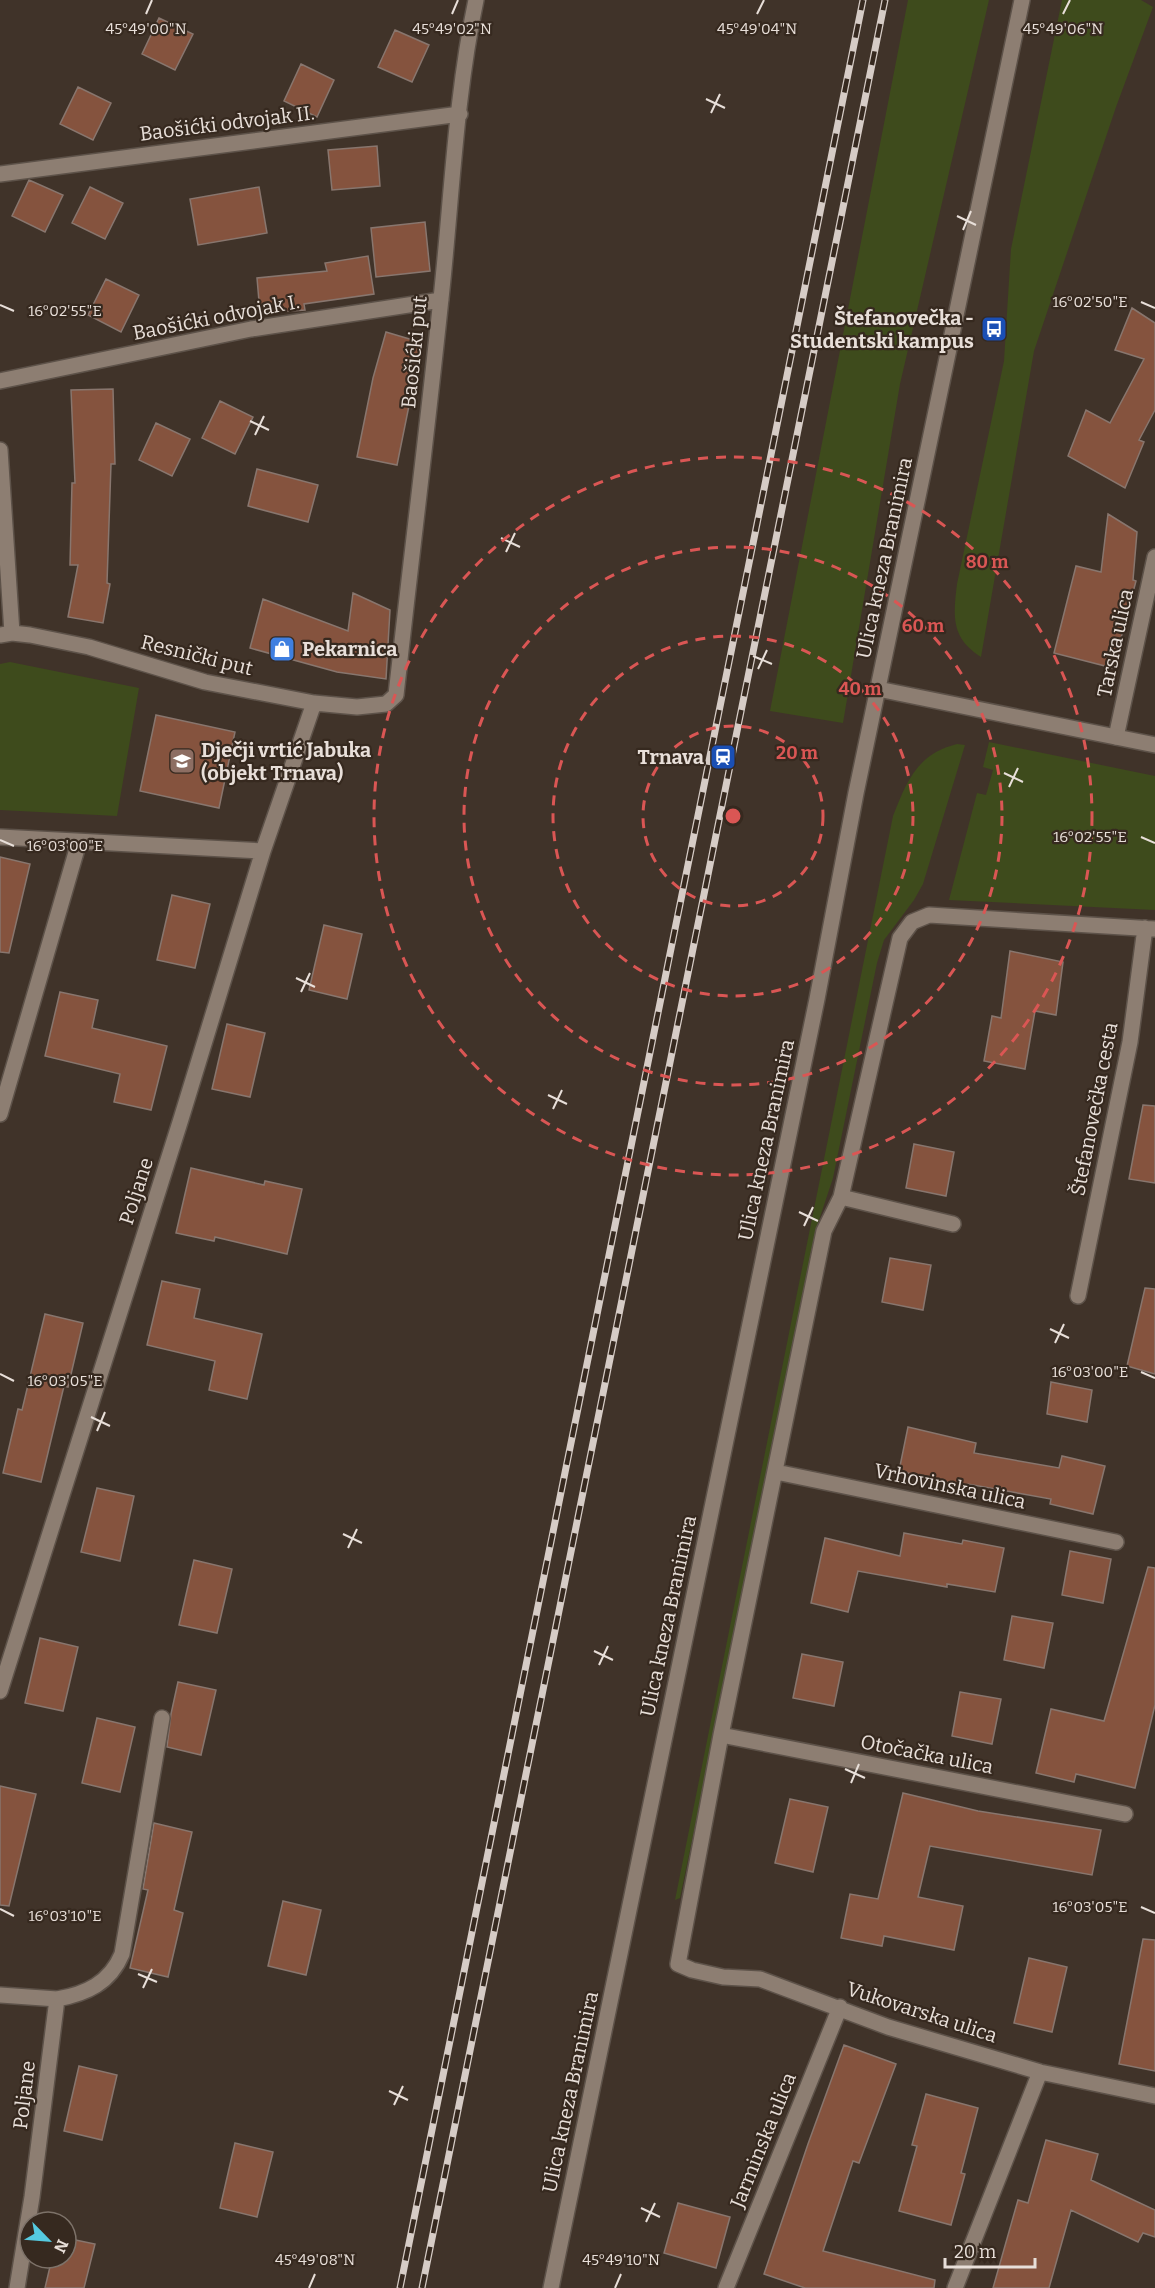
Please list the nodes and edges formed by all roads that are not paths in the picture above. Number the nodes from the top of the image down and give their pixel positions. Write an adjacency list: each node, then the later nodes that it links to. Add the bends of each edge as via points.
1 (476, 0): 3 (street, Baošićki put)
2 (1022, 0): 10 (street, Ulica kneza Branimira)
3 (460, 114): 4 (street, Baošićki odvojak II.); 5 (street, Baošićki put)
4 (0, 174)
5 (441, 300): 6 (street, Baošićki odvojak I., via 251,329); 12 (street, Baošićki put, via 396,695)
6 (0, 381)
7 (0, 450): 9 (street)
8 (1155, 557): 13 (street, Tarska ulica)
9 (6, 634): 11 (street, Resnički put, via 89,647 205,682)
10 (878, 688): 13 (street); 35 (street, Ulica kneza Branimira)
11 (314, 704): 12 (street, Resnički put); 17 (street, Poljane)
12 (386, 704)
13 (1116, 737): 14 (street)
14 (1155, 745)
15 (0, 837): 16 (street)
16 (79, 842): 17 (street); 19 (street)
17 (263, 851): 25 (street, Poljane)
18 (1150, 929): 20 (street, Štefanovečka cesta, via 929,915 912,922 897,948); 22 (street, Štefanovečka cesta)
19 (0, 1114)
20 (841, 1197): 21 (street); 23 (street, via 825,1231)
21 (953, 1224)
22 (1078, 1296)
23 (776, 1472): 24 (street, Vrhovinska ulica); 27 (street)
24 (1116, 1542)
25 (0, 1691)
26 (162, 1718): 30 (street, via 117,1967 102,1983 79,1995)
27 (721, 1735): 28 (street, Otočačka ulica); 31 (street, Vukovarska ulica, via 678,1964 723,1977 760,1979)
28 (1125, 1814)
29 (0, 1995): 30 (street)
30 (57, 1999): 34 (street, Poljane)
31 (840, 2007): 32 (street, Vukovarska ulica, via 888,2026); 36 (street, Jarminska ulica)
32 (1040, 2072): 33 (street, Vukovarska ulica); 37 (street)
33 (1155, 2096)
34 (17, 2288)
35 (551, 2288)
36 (726, 2288)
37 (955, 2288)

